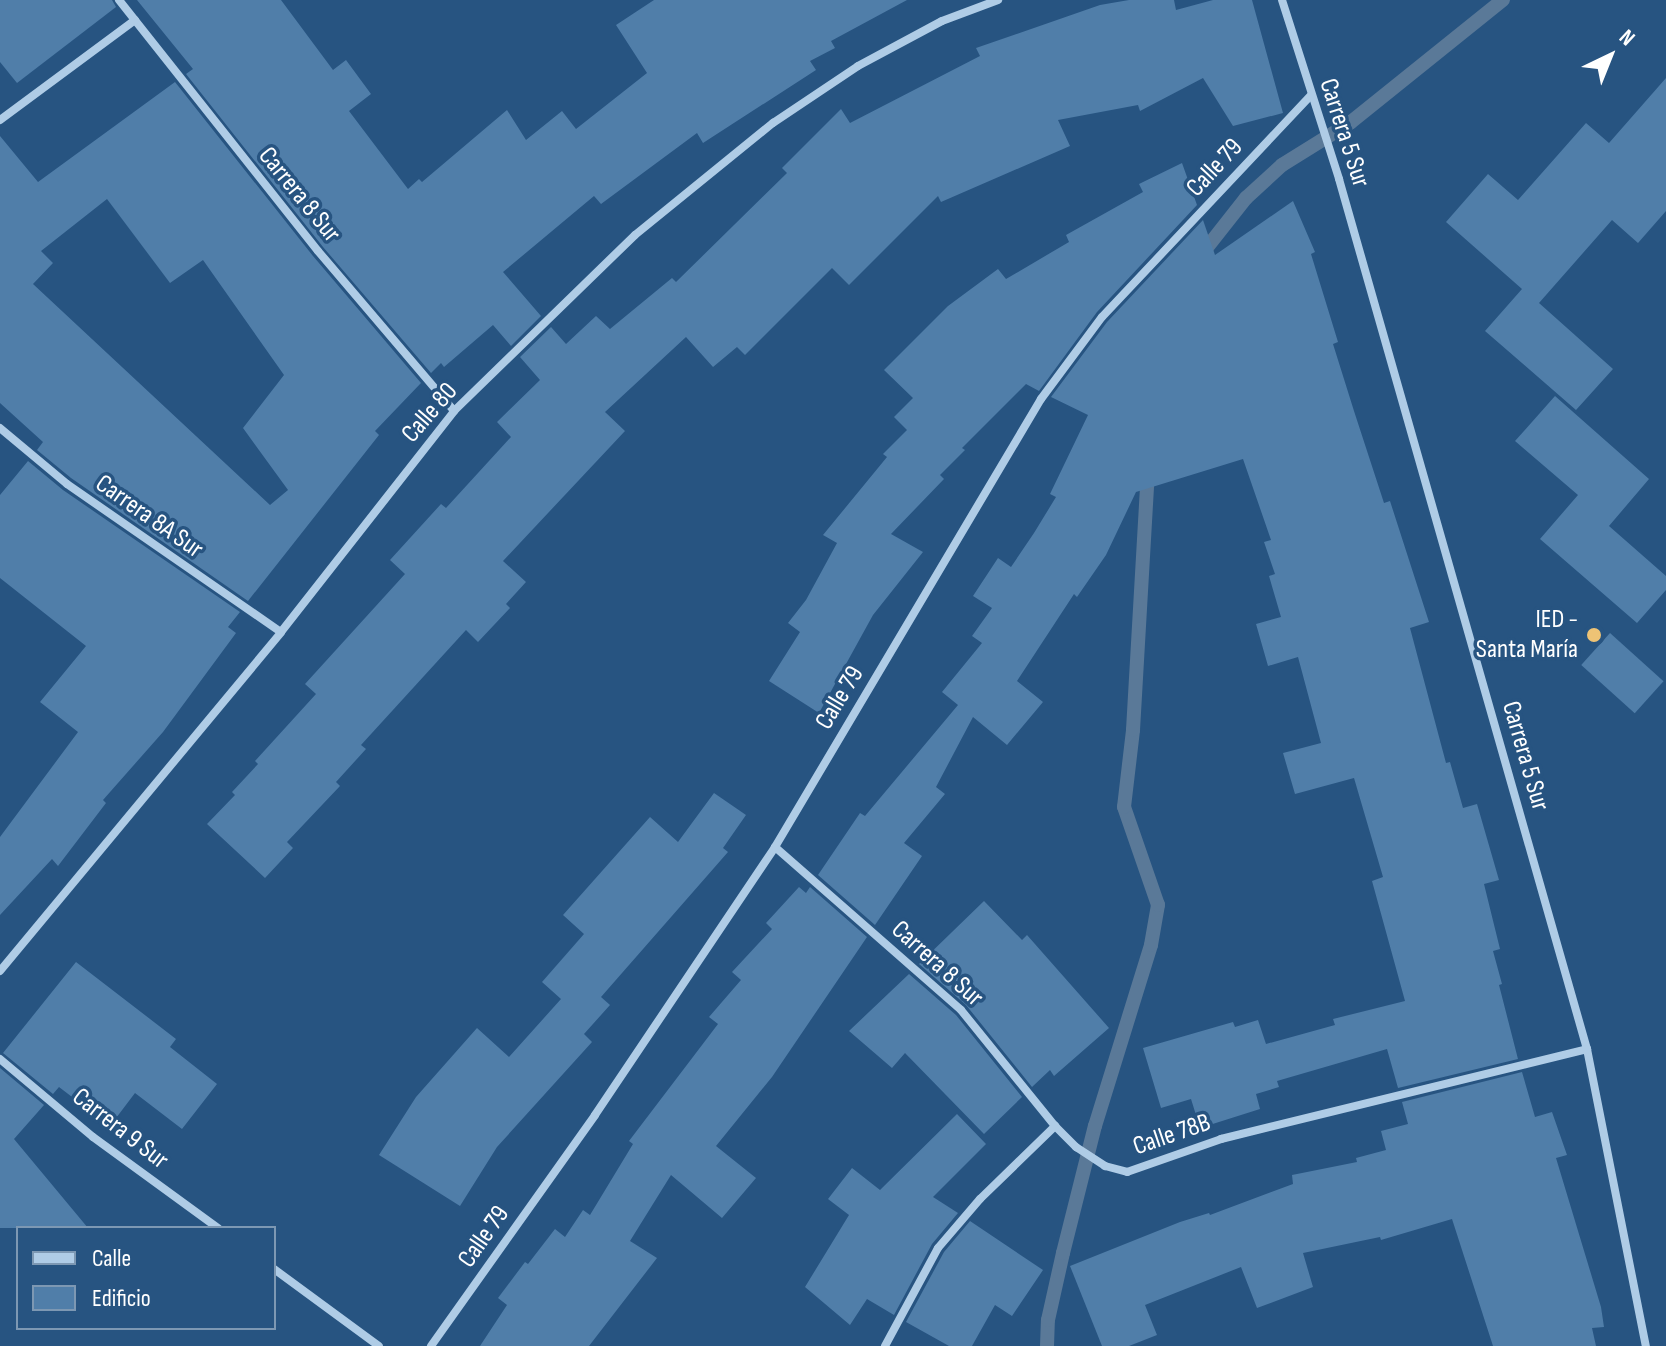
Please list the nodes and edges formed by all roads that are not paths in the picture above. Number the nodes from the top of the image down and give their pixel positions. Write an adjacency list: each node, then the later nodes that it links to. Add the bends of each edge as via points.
1 (119, 0): 4 (street, Carrera 8 Sur)
2 (998, 0): 7 (street, Calle 80, via 942,21 858,66 762,132 635,235)
3 (1282, 0): 5 (street, Carrera 5 Sur)
4 (135, 20): 6 (street); 7 (street, Carrera 8 Sur, via 318,251)
5 (1311, 95): 10 (street, Calle 79, via 1102,317 1041,399); 12 (street, Carrera 5 Sur)
6 (0, 120)
7 (454, 411): 9 (street, Calle 80)
8 (0, 428): 9 (street, Carrera 8A Sur, via 67,484)
9 (281, 632): 11 (street, Calle 80)
10 (775, 847): 14 (street, Carrera 8 Sur, via 961,1010); 18 (street, Calle 79)
11 (0, 971)
12 (1587, 1049): 14 (street, Calle 78B, via 1249,1132 1127,1172 1105,1166); 20 (street, Carrera 5 Sur)
13 (0, 1059): 15 (street, Carrera 9 Sur, via 93,1137)
14 (1055, 1126): 19 (street, via 938,1248)
15 (215, 1226)
16 (276, 1270): 17 (street)
17 (379, 1346)
18 (431, 1346)
19 (885, 1346)
20 (1646, 1346)

